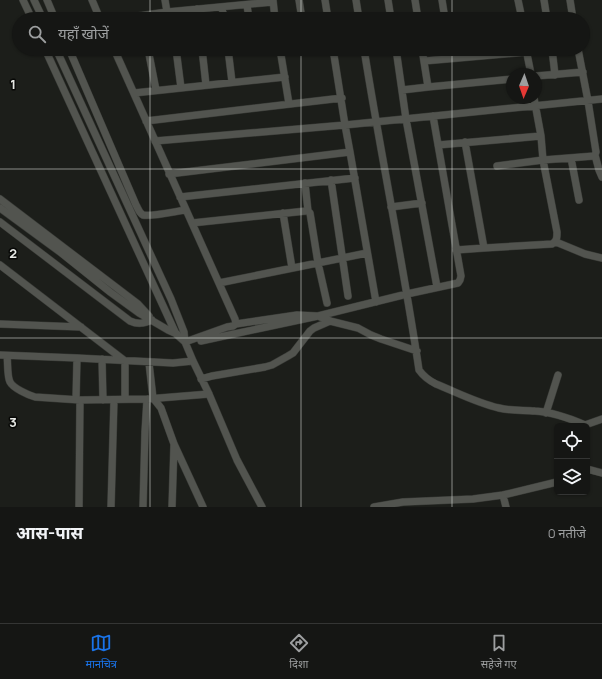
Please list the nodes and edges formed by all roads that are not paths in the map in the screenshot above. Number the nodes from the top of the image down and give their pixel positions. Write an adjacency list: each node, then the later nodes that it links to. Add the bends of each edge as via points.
1 (23, 0): 19 (street)
2 (34, 0): 20 (street)
3 (46, 0): 21 (street)
4 (92, 0): 22 (street)
5 (165, 0): 23 (street)
6 (299, 0): 28 (street)
7 (325, 0): 29 (street)
8 (356, 0): 30 (street)
9 (388, 0): 31 (street)
10 (415, 0): 32 (street)
11 (442, 0): 33 (street)
12 (518, 0): 34 (street)
13 (544, 0): 35 (street)
14 (570, 0): 36 (street)
15 (273, 1): 16 (street); 27 (street)
16 (247, 5): 17 (street); 26 (street)
17 (222, 7): 18 (street); 25 (street)
18 (196, 10): 24 (street)
19 (29, 12)
20 (40, 12)
21 (52, 12)
22 (97, 12)
23 (169, 12)
24 (183, 12)
25 (223, 12)
26 (248, 12)
27 (274, 12)
28 (301, 12)
29 (327, 12)
30 (358, 12)
31 (390, 12)
32 (417, 12)
33 (444, 12)
34 (521, 12)
35 (546, 12)
36 (572, 12)
37 (49, 56): 128 (street)
38 (59, 56): 103 (street)
39 (72, 56): 102 (street, via 136,205)
40 (117, 56): 68 (street)
41 (149, 56): 66 (street)
42 (177, 56): 65 (street)
43 (203, 56): 63 (street)
44 (229, 56): 62 (street)
45 (281, 56): 60 (street)
46 (334, 56): 69 (street)
47 (365, 56): 77 (street)
48 (397, 56): 67 (street)
49 (423, 56): 55 (street)
50 (470, 56): 54 (street)
51 (528, 56): 56 (street)
52 (553, 56): 58 (street)
53 (580, 56): 57 (street)
54 (451, 58): 55 (street)
55 (424, 61): 64 (street)
56 (529, 68)
57 (583, 72): 58 (street); 71 (street)
58 (555, 74): 59 (street)
59 (542, 75)
60 (285, 77): 62 (street); 72 (street)
61 (506, 80): 64 (street)
62 (232, 82): 63 (street)
63 (206, 85): 65 (street)
64 (428, 87): 67 (street)
65 (181, 88): 66 (street)
66 (156, 90): 68 (street)
67 (402, 90): 75 (street)
68 (134, 93): 76 (street)
69 (342, 98): 72 (street); 78 (street)
70 (602, 99): 71 (street)
71 (588, 101): 73 (street); 84 (street)
72 (289, 104): 76 (street)
73 (536, 106): 74 (street); 79 (street)
74 (433, 116): 75 (street); 82 (street)
75 (406, 119): 77 (street); 96 (street)
76 (146, 121): 80 (street)
77 (376, 122): 78 (street); 97 (street)
78 (345, 125): 80 (street); 83 (street)
79 (541, 136): 81 (street); 86 (street)
80 (155, 141): 88 (street)
81 (465, 142): 82 (street); 107 (street)
82 (438, 145): 108 (street)
83 (350, 152): 88 (street); 90 (street)
84 (596, 155): 85 (street); 89 (street)
85 (572, 158): 86 (street); 95 (street)
86 (543, 160): 87 (street); 106 (street, via 557,232)
87 (497, 166)
88 (169, 174): 93 (street)
89 (602, 177)
90 (355, 178): 91 (street); 109 (street)
91 (331, 180): 92 (street); 110 (street)
92 (305, 183): 93 (street); 100 (street)
93 (180, 197): 99 (street)
94 (0, 199): 122 (street, via 138,304)
95 (579, 200)
96 (422, 203): 97 (street); 116 (street)
97 (391, 207): 117 (street)
98 (0, 208): 122 (street, via 139,313)
99 (186, 210): 102 (street); 105 (street)
100 (308, 212): 101 (street); 112 (street)
101 (283, 214): 105 (street); 114 (street)
102 (143, 215): 103 (street)
103 (134, 220): 127 (street)
104 (0, 222): 122 (street, via 130,320 143,324)
105 (192, 223): 115 (street)
106 (556, 242): 107 (street); 111 (street)
107 (484, 248): 108 (street)
108 (456, 250): 116 (street, via 460,280)
109 (367, 253): 110 (street); 120 (street)
110 (343, 258): 112 (street); 118 (street)
111 (602, 258)
112 (318, 263): 114 (street); 119 (street)
113 (0, 265): 126 (street)
114 (292, 268): 115 (street)
115 (219, 283): 125 (street)
116 (437, 287): 117 (street)
117 (407, 294): 120 (street); 131 (street)
118 (348, 296)
119 (326, 302)
120 (376, 302): 121 (street)
121 (318, 316): 123 (street); 125 (street, via 297,315); 129 (street)
122 (152, 320): 128 (street)
123 (330, 321): 131 (street, via 358,328); 139 (street, via 310,331 293,353 272,365)
124 (0, 324): 126 (street)
125 (236, 324): 130 (street)
126 (81, 327): 135 (street)
127 (184, 332): 128 (street); 130 (street)
128 (176, 334): 130 (street)
129 (201, 341)
130 (185, 342): 136 (street)
131 (417, 351): 146 (street, via 419,370 423,376 436,384 488,405)
132 (4, 356): 133 (street); 142 (street, via 12,385 29,395)
133 (77, 358): 134 (street); 142 (street)
134 (102, 359): 135 (street); 144 (street)
135 (125, 360): 137 (street); 143 (street)
136 (193, 362): 137 (street); 139 (street)
137 (149, 363): 141 (street)
138 (558, 375): 146 (street)
139 (201, 379): 140 (street)
140 (209, 394): 141 (street); 164 (street, via 237,460)
141 (150, 398): 143 (street); 150 (street, via 161,408); 161 (street, via 145,432)
142 (78, 399): 144 (street); 159 (street)
143 (125, 399): 145 (street)
144 (103, 400): 145 (street)
145 (114, 400): 160 (street)
146 (546, 413): 148 (street)
147 (602, 419): 149 (street)
148 (580, 423)
149 (590, 423)
150 (174, 444): 162 (street); 163 (street)
151 (590, 470): 152 (street)
152 (602, 473)
153 (554, 483): 154 (street)
154 (503, 495): 155 (street); 167 (street)
155 (473, 499): 156 (street); 166 (street)
156 (448, 503): 157 (street)
157 (421, 504): 158 (street, via 403,502)
158 (392, 505): 165 (street)
159 (79, 507)
160 (111, 507)
161 (143, 507)
162 (172, 507)
163 (203, 507)
164 (262, 507)
165 (374, 507)
166 (475, 507)
167 (506, 507)

